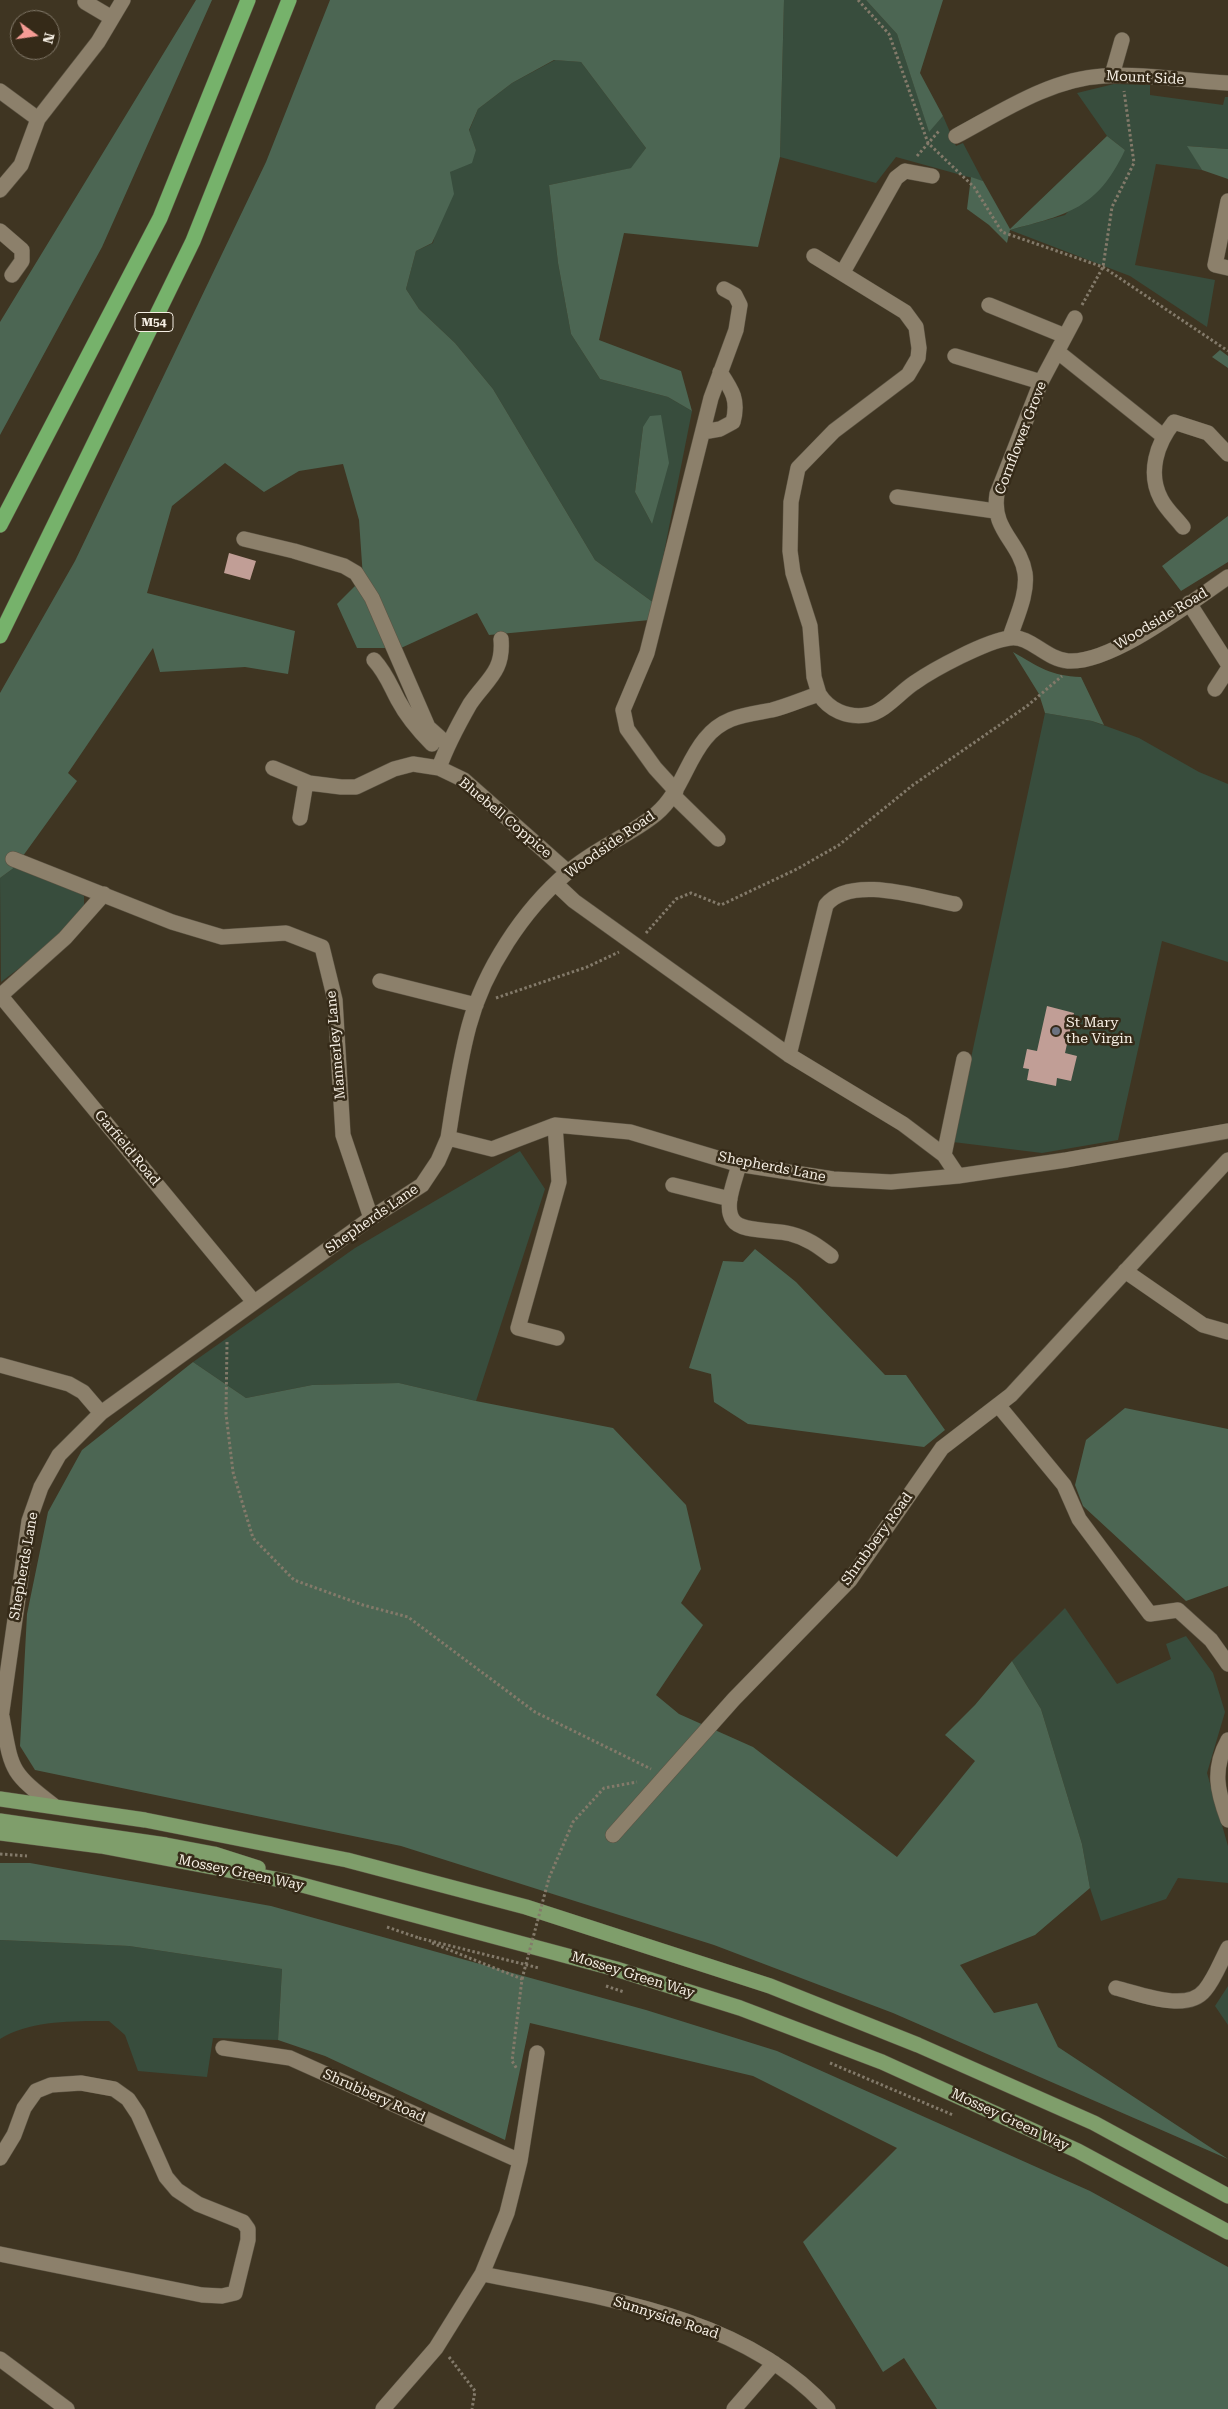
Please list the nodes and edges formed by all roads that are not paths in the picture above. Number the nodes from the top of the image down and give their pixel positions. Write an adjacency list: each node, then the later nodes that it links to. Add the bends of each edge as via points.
1 (123, 0): 5 (street)
2 (248, 0): 33 (highway, via 160,218)
3 (289, 0): 38 (highway, M54, via 193,241)
4 (85, 2): 5 (street)
5 (112, 18): 10 (street, via 98,42)
6 (1122, 40): 7 (street)
7 (1117, 75): 8 (street, Mount Side); 11 (street, Mount Side, via 1068,83 1033,96)
8 (1228, 83)
9 (0, 91): 10 (street)
10 (38, 119): 13 (street, via 21,165)
11 (956, 136)
12 (932, 176): 18 (street, via 902,172 890,186)
13 (0, 190)
14 (1228, 201): 17 (street)
15 (0, 231): 19 (street, via 22,250 22,261)
16 (814, 256): 18 (street)
17 (1221, 266)
18 (843, 272): 45 (street, via 905,312 916,327 919,348 918,358 908,375 821,443 801,463 796,476 791,502 790,551 793,573 810,626 814,677)
19 (12, 275)
20 (724, 289): 26 (street, via 735,294 740,305 736,330)
21 (989, 305): 23 (street)
22 (1075, 318): 23 (street, Cornflower Grove)
23 (1065, 336): 24 (street, Cornflower Grove)
24 (1058, 352): 27 (street, Cornflower Grove); 29 (street)
25 (955, 356): 27 (street)
26 (720, 372): 28 (street); 28 (street, via 733,392 736,410 732,422 720,429)
27 (1041, 382): 32 (street, Cornflower Grove, via 1000,483)
28 (702, 432): 49 (street, via 647,653 623,710 627,729)
29 (1162, 436): 30 (street, via 1174,422 1208,433); 34 (street, via 1152,474 1161,499)
30 (1228, 454)
31 (897, 498): 32 (street)
32 (995, 512): 39 (street, Cornflower Grove, via 1024,572 1023,593)
33 (0, 525)
34 (1183, 527)
35 (244, 538): 46 (street, via 344,566 356,573 372,598 428,727)
36 (1228, 577): 37 (street, Woodside Road)
37 (1190, 603): 39 (street, Woodside Road, via 1134,638 1082,660 1054,659 1026,640); 42 (street)
38 (0, 636)
39 (1010, 637): 45 (street, via 970,652 938,669 914,683 878,712 868,715 842,713 828,706)
40 (501, 640): 46 (street, via 502,654 490,682 472,702)
41 (374, 660): 46 (street, via 386,672 411,720)
42 (1228, 664)
43 (1228, 669): 44 (street)
44 (1215, 689)
45 (819, 694): 49 (street, Woodside Road, via 773,709 732,717 721,724 705,739)
46 (446, 750): 48 (street, Bluebell Coppice, via 356,787 328,787); 53 (street, Bluebell Coppice, via 464,780)
47 (273, 768): 48 (street, Bluebell Coppice)
48 (306, 782): 50 (street)
49 (674, 793): 51 (street); 53 (street, Woodside Road, via 644,823)
50 (300, 818)
51 (718, 839)
52 (13, 859): 55 (street, Mannerley Lane)
53 (568, 872): 54 (street, Woodside Road)
54 (556, 884): 59 (street, Woodside Road, via 509,943); 60 (street, via 574,901)
55 (104, 894): 58 (street, via 65,938); 71 (street, Mannerley Lane, via 172,922 222,937 286,933 322,947 335,1000 343,1135)
56 (955, 904): 60 (street, via 863,888 832,898 826,905)
57 (380, 981): 59 (street)
58 (0, 995): 74 (street, Garfield Road)
59 (476, 1005): 64 (street, Woodside Road, via 462,1053)
60 (790, 1054): 65 (street, via 903,1124)
61 (964, 1060): 65 (street)
62 (556, 1125): 64 (street, Shepherds Lane, via 492,1149); 67 (street, Shepherds Lane, via 630,1132); 76 (street, via 558,1182 518,1328)
63 (1228, 1131): 68 (street, Shepherds Lane)
64 (448, 1138): 71 (street, Shepherds Lane, via 438,1161 422,1184)
65 (944, 1155): 68 (street)
66 (1228, 1160): 73 (street, Shrubbery Road)
67 (739, 1164): 68 (street, Shepherds Lane, via 833,1179 891,1182); 70 (street)
68 (958, 1176)
69 (673, 1185): 70 (street)
70 (730, 1199): 72 (street, via 733,1221 741,1226 794,1234 815,1243)
71 (371, 1218): 74 (street, Shepherds Lane)
72 (831, 1256)
73 (1126, 1271): 75 (street, via 1203,1325); 78 (street, Shrubbery Road)
74 (254, 1302): 79 (street, Shepherds Lane)
75 (1228, 1332)
76 (557, 1338)
77 (0, 1365): 79 (street, via 69,1384 83,1392)
78 (998, 1405): 80 (street, via 1064,1485 1079,1519 1150,1614 1178,1610 1211,1640); 88 (street, Shrubbery Road, via 942,1448 850,1580 734,1699)
79 (101, 1413): 81 (street, Shepherds Lane, via 48,1472 32,1512)
80 (1228, 1664)
81 (1, 1721): 84 (street, Shepherds Lane, via 14,1770)
82 (1228, 1740): 85 (street, via 1216,1776)
83 (0, 1799): 84 (main road)
84 (53, 1805): 96 (main road, via 347,1860 526,1907 770,1986 918,2045 1094,2123)
85 (1228, 1820)
86 (0, 1821): 89 (main road, via 214,1854)
87 (0, 1833): 89 (main road, Mossey Green Way, via 101,1846)
88 (613, 1835)
89 (292, 1882): 97 (main road, Mossey Green Way, via 616,1969 740,2008 882,2062 1078,2151)
90 (1228, 1948): 91 (street, via 1205,1990 1194,2000 1184,2002)
91 (1116, 1988)
92 (223, 2048): 95 (street, Shrubbery Road, via 290,2058)
93 (537, 2052): 95 (street)
94 (0, 2158): 98 (street, via 14,2135 24,2108 36,2091 51,2085 81,2083 114,2089 128,2099 138,2114 166,2177 177,2190 198,2204 242,2222 248,2229 235,2292 222,2296 202,2295)
95 (520, 2161): 99 (street, via 506,2214)
96 (1228, 2196)
97 (1228, 2232)
98 (0, 2254)
99 (482, 2274): 101 (street, Sunnyside Road, via 612,2300 684,2321 741,2344); 103 (street, via 436,2348)
100 (0, 2359): 102 (street)
101 (774, 2363): 104 (street); 105 (street, Sunnyside Road)
102 (67, 2409)
103 (383, 2409)
104 (734, 2409)
105 (828, 2409)

